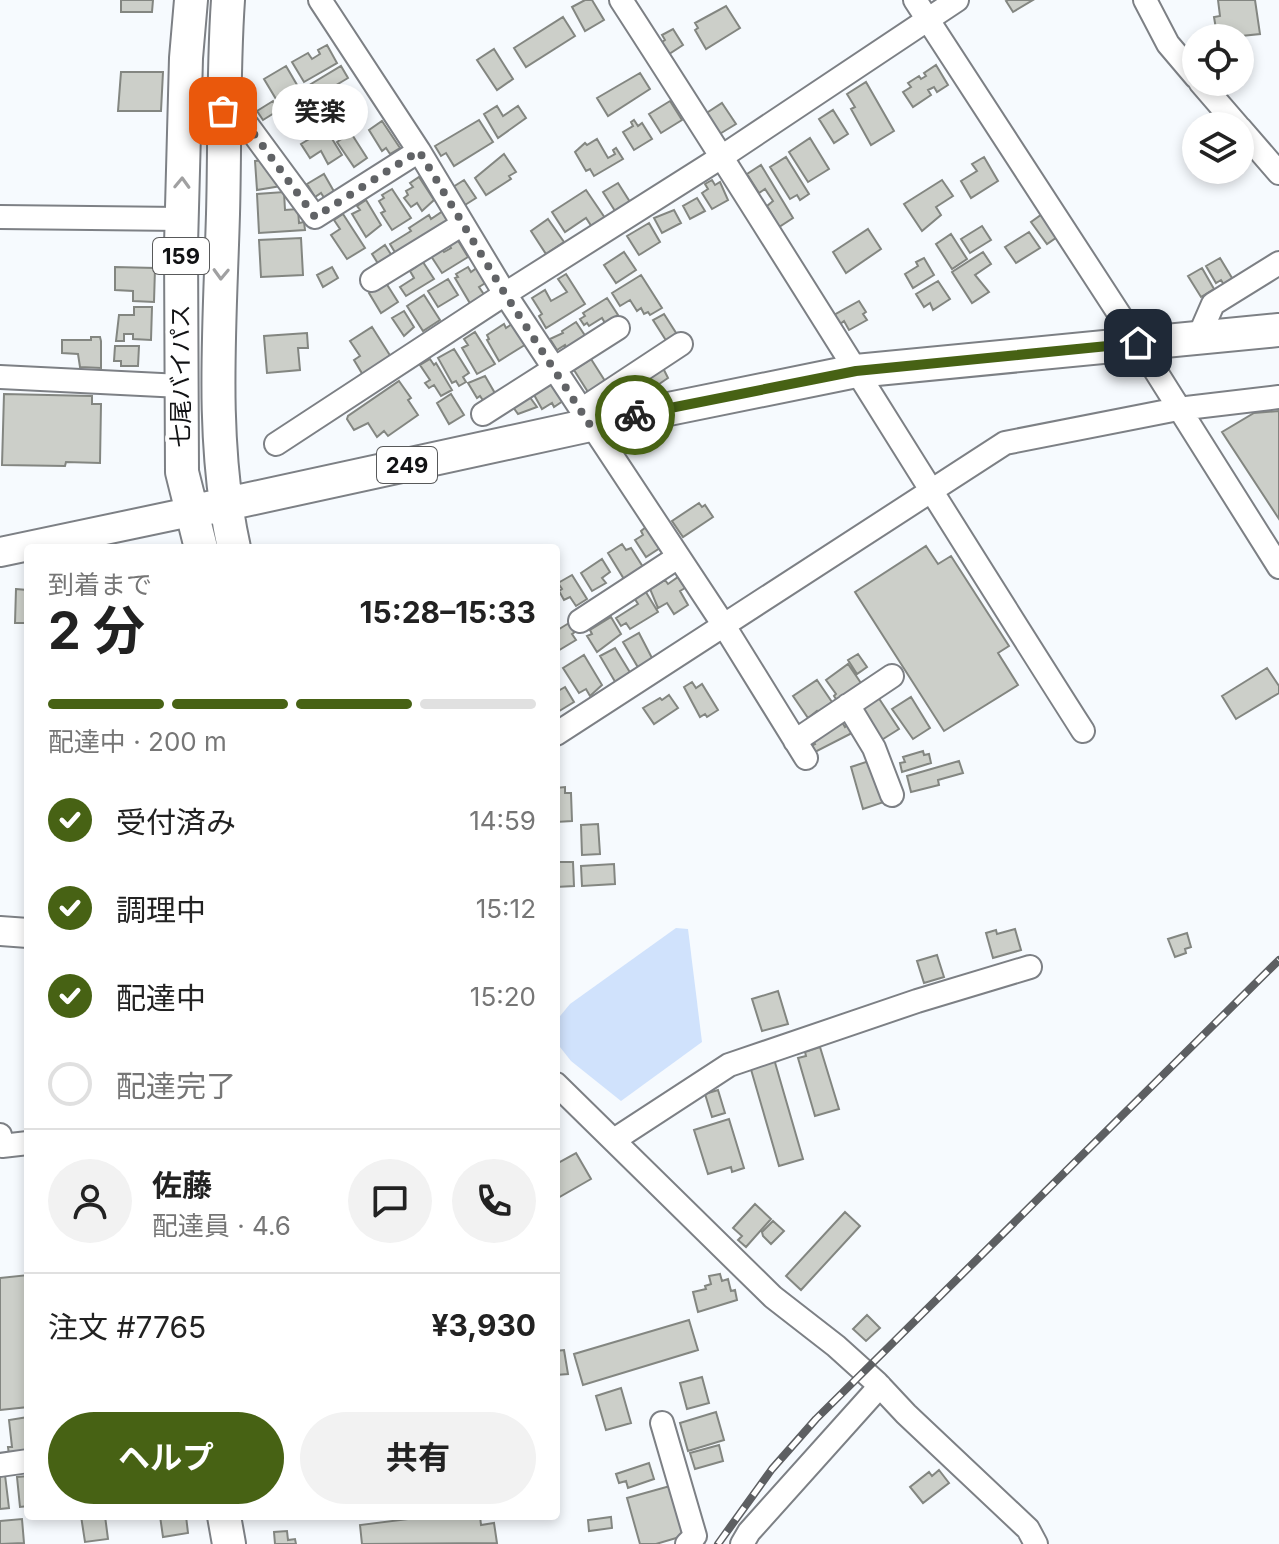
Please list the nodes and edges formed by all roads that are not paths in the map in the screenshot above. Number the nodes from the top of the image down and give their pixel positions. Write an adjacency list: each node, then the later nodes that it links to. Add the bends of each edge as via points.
1 (191, 0): 18 (highway, 七尾バイパス / 159, one-way to 1)
2 (228, 0): 11 (highway, 七尾バイパス / 159)
3 (320, 0): 14 (street)
4 (621, 0): 15 (street)
5 (915, 0): 8 (street)
6 (957, 0): 8 (street)
7 (1145, 0): 9 (street)
8 (926, 20): 15 (street); 26 (street)
9 (1182, 60)
10 (1212, 96): 12 (street)
11 (223, 111): 14 (street, via 237,111 315,217); 38 (highway, 七尾バイパス / 159, one-way to 38, via 219,355)
12 (1226, 112)
13 (1254, 144): 16 (street)
14 (419, 151): 19 (street)
15 (723, 156): 22 (street); 29 (street)
16 (1279, 173)
17 (0, 217): 18 (street)
18 (181, 219): 31 (highway, 七尾バイパス / 159)
19 (463, 224): 21 (street); 22 (street)
20 (1279, 263): 25 (street, via 1213,304)
21 (372, 280)
22 (505, 294): 28 (street); 36 (street)
23 (618, 328): 28 (street)
24 (1279, 330): 25 (highway, 249)
25 (1199, 336): 26 (highway, 249)
26 (1138, 343): 29 (highway, 249); 33 (street)
27 (681, 344): 35 (street)
28 (553, 367): 34 (street); 35 (street)
29 (856, 371): 35 (highway, 249); 37 (street)
30 (0, 377): 31 (street)
31 (181, 386): 39 (highway, 七尾バイパス / 159, via 182,472)
32 (1279, 397): 33 (street)
33 (1178, 409): 37 (street, via 1005,443); 46 (street)
34 (483, 414)
35 (586, 417): 38 (highway, 249); 45 (street)
36 (276, 444)
37 (930, 491): 48 (street); 52 (street)
38 (224, 504): 39 (highway, 249); 42 (highway, 159)
39 (190, 512): 40 (main road); 41 (highway, 159)
40 (38, 544)
41 (200, 544)
42 (233, 544)
43 (24, 547): 44 (main road)
44 (0, 552)
45 (678, 557): 47 (street); 48 (street)
46 (1279, 567)
47 (580, 621)
48 (723, 624): 50 (street, via 801,749); 51 (street)
49 (892, 676): 50 (street)
50 (848, 705): 53 (street, via 874,748)
51 (560, 731)
52 (1083, 731)
53 (892, 795)
54 (0, 931): 55 (main road)
55 (24, 933)
56 (1030, 967): 59 (street, via 729,1065)
57 (560, 1088): 59 (street)
58 (0, 1135): 60 (street, via 2,1146)
59 (614, 1140): 61 (street, via 773,1297)
60 (24, 1143)
61 (880, 1386): 68 (street); 69 (street, via 1028,1529)
62 (662, 1423): 67 (street, via 695,1536)
63 (24, 1462): 64 (street)
64 (0, 1465)
65 (225, 1520): 66 (highway)
66 (229, 1544)
67 (687, 1544)
68 (742, 1544)
69 (1036, 1544)

